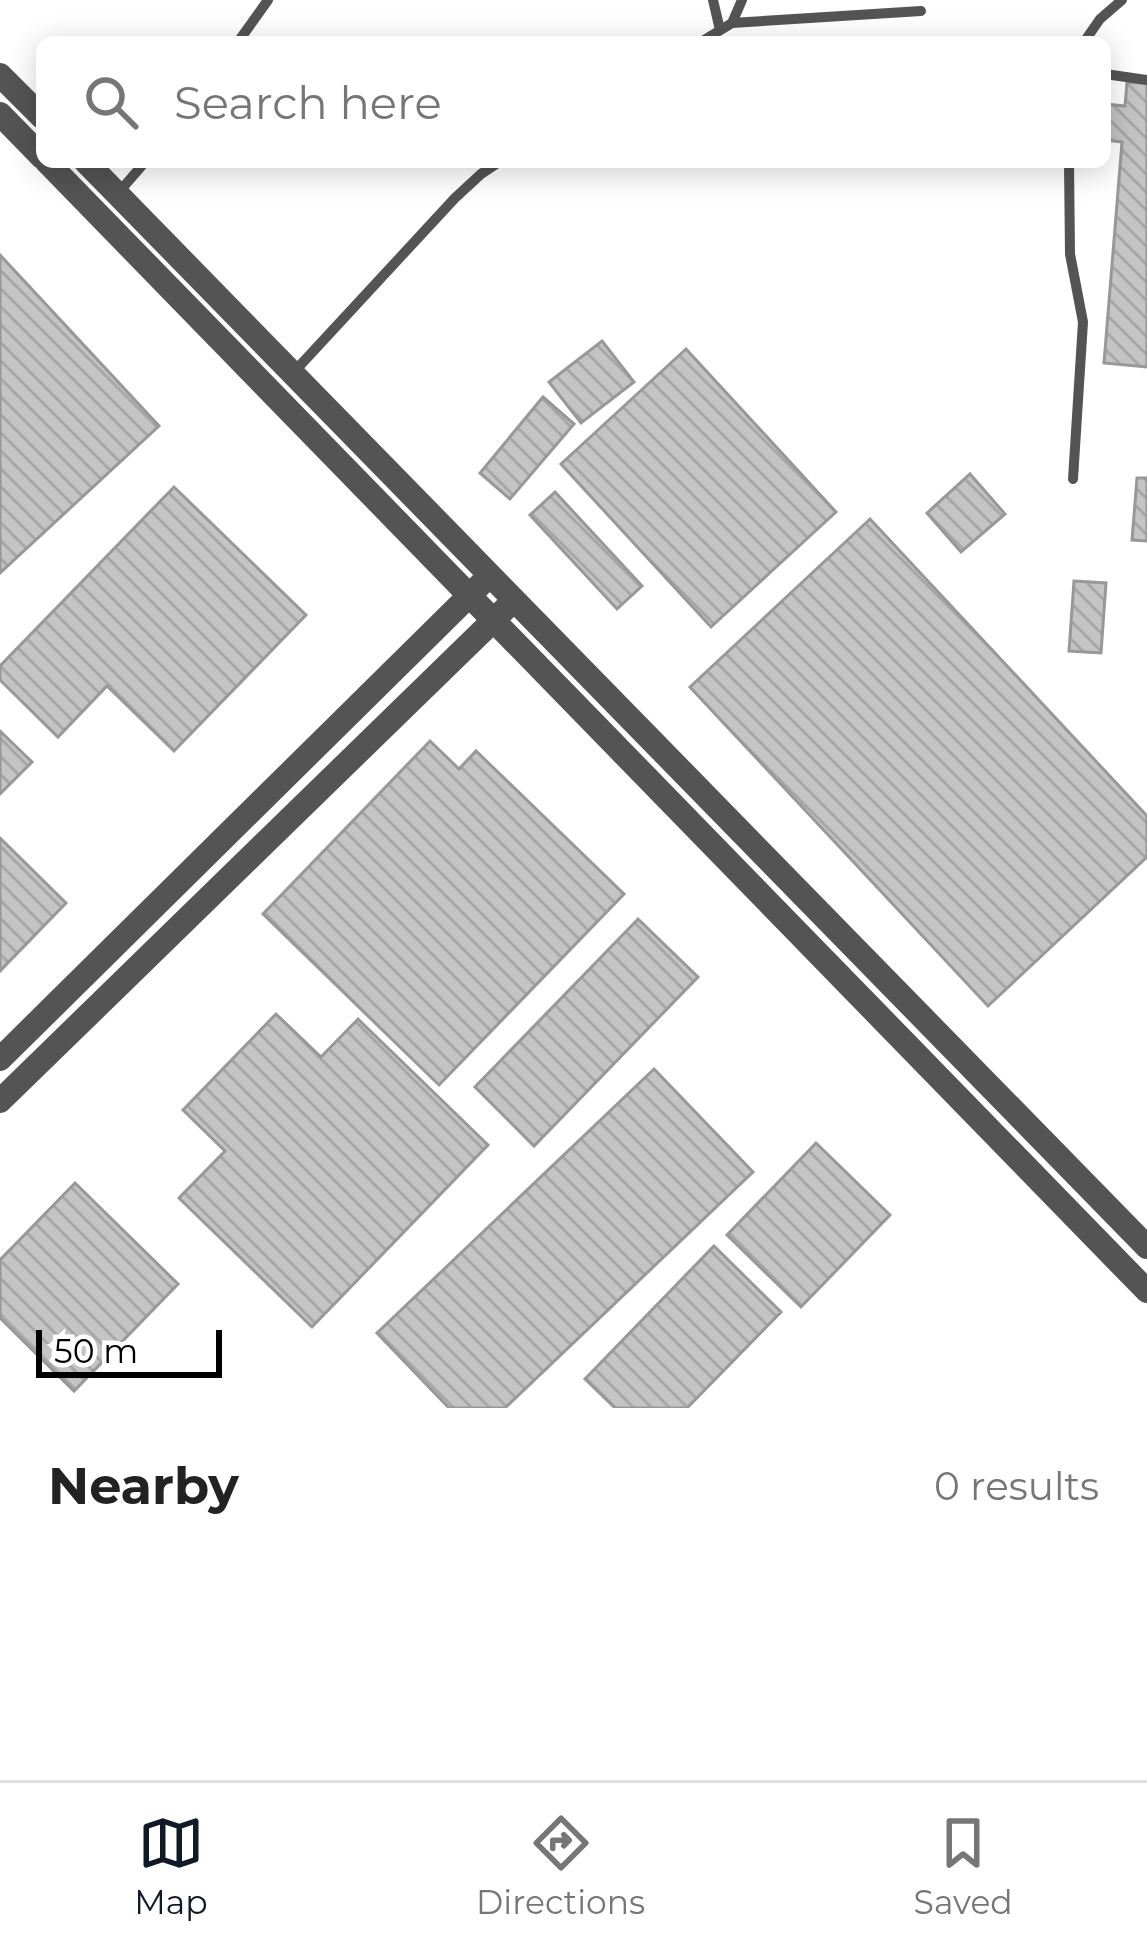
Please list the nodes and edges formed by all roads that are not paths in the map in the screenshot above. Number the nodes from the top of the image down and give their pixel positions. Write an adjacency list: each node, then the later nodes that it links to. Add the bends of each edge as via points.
1 (268, 0): 7 (lane)
2 (713, 0): 6 (lane)
3 (742, 0): 6 (lane)
4 (1122, 0): 9 (lane)
5 (921, 11): 6 (lane)
6 (726, 27): 8 (lane)
7 (242, 36)
8 (711, 36)
9 (1088, 36)
10 (0, 74): 13 (street)
11 (1111, 75): 12 (lane)
12 (1147, 80)
13 (36, 111)
14 (0, 114): 15 (street)
15 (36, 150)
16 (54, 168): 25 (street)
17 (92, 168): 21 (street)
18 (140, 168): 21 (lane)
19 (490, 168): 22 (lane)
20 (1069, 168): 23 (lane, via 1070,254 1083,322)
21 (117, 194): 22 (street)
22 (293, 374): 24 (street)
23 (1073, 479)
24 (490, 575): 25 (street); 26 (street)
25 (470, 595): 27 (street); 28 (street)
26 (515, 599): 27 (street); 30 (street)
27 (493, 621): 29 (street); 31 (street)
28 (0, 1059)
29 (0, 1101)
30 (1147, 1247)
31 (1147, 1291)

